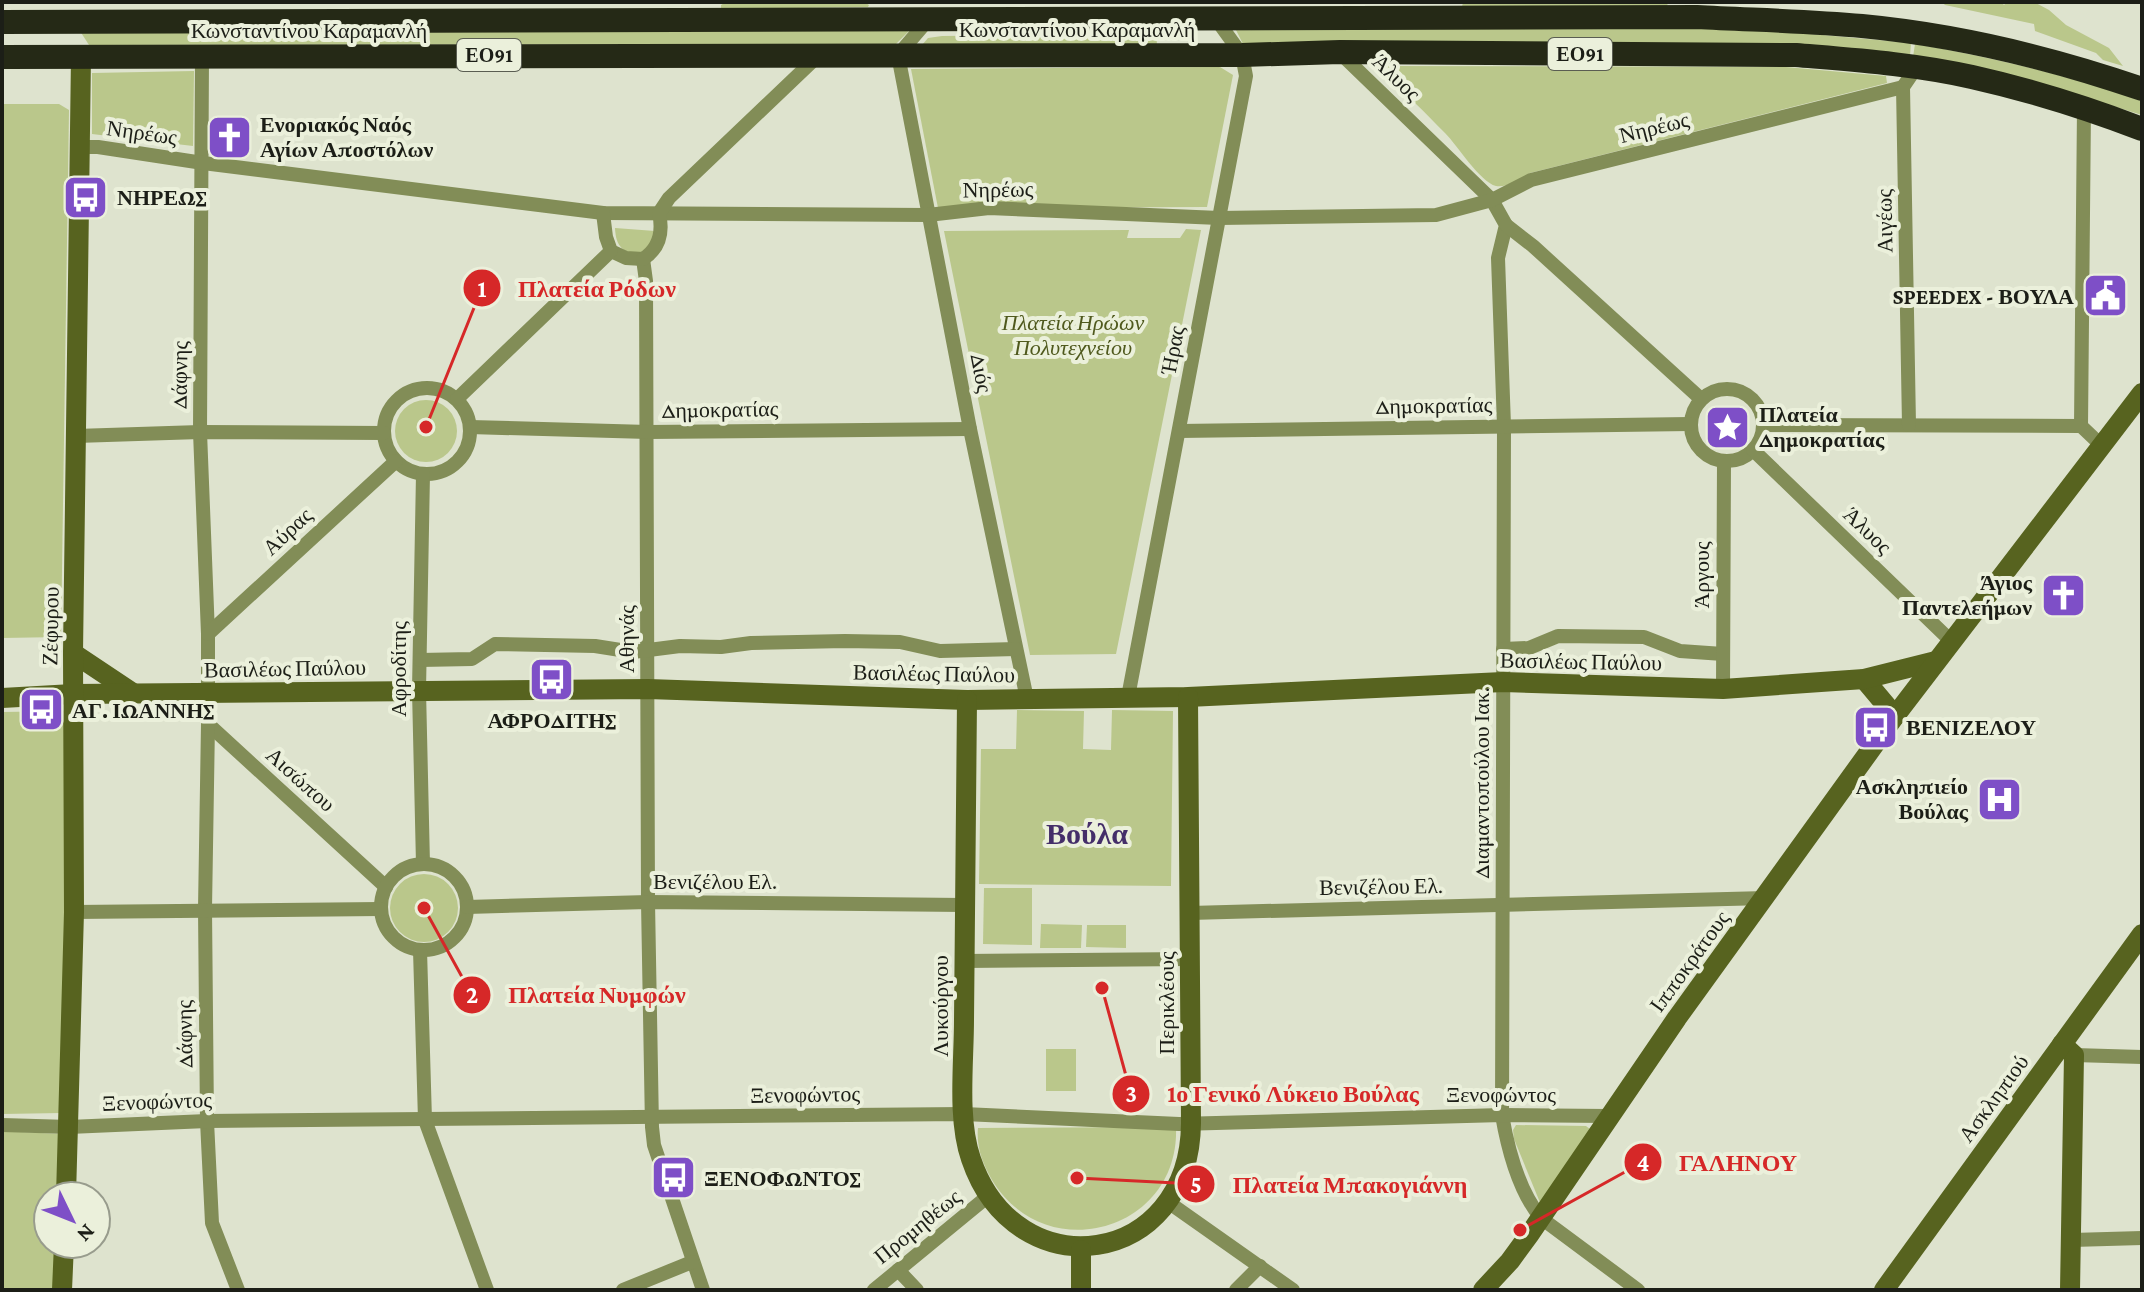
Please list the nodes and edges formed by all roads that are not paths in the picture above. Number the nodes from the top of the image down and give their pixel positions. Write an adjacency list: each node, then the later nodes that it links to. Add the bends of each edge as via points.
1 (1216, 19): 2 (highway, Κωνσταντίνου Καραμανλή / ΕΟ91); 8 (street); 13 (highway, Κωνσταντίνου Καραμανλή / ΕΟ91, via 1697,17 1860,26 1957,40)
2 (928, 20): 4 (highway, Κωνσταντίνου Καραμανλή / ΕΟ91); 7 (street)
3 (2, 22): 4 (highway, Κωνσταντίνου Καραμανλή / ΕΟ91)
4 (51, 22): 9 (highway)
5 (1340, 52): 8 (highway, Κωνσταντίνου Καραμανλή / ΕΟ91); 12 (highway, Κωνσταντίνου Καραμανλή / ΕΟ91, via 1796,55); 18 (street, Άλυος)
6 (819, 55): 7 (highway, Κωνσταντίνου Καραμανλή / ΕΟ91); 10 (highway, Κωνσταντίνου Καραμανλή / ΕΟ91); 20 (street)
7 (898, 55): 8 (highway, Κωνσταντίνου Καραμανλή / ΕΟ91); 21 (street, Διός)
8 (1242, 55): 22 (street, Ήρας, via 1246,76)
9 (81, 56): 10 (highway, Κωνσταντίνου Καραμανλή / ΕΟ91); 11 (highway, Κωνσταντίνου Καραμανλή / ΕΟ91); 16 (street, Ζέφυρου)
10 (202, 56): 17 (street, Δάφνης)
11 (2, 57)
12 (1910, 78): 14 (highway, Κωνσταντίνου Καραμανλή / ΕΟ91, via 1971,77); 18 (street, Νηρέως, via 1531,180); 31 (street, Αιγέως)
13 (2142, 89)
14 (2084, 108): 15 (highway, Κωνσταντίνου Καραμανλή / ΕΟ91); 33 (street)
15 (2142, 129)
16 (79, 147): 17 (street, Νηρέως); 40 (street, Ζέφυρου)
17 (203, 163): 19 (street, Νηρέως); 37 (street, Δάφνης)
18 (1492, 200): 22 (street, Νηρέως, via 1436,215); 23 (street)
19 (603, 213): 20 (street, Νηρέως); 24 (street)
20 (659, 213): 21 (street, Νηρέως); 25 (street, via 657,246)
21 (928, 215): 22 (street, Νηρέως, via 989,208); 35 (street, Διός)
22 (1219, 218): 36 (street, Ήρας)
23 (1506, 225): 28 (street); 32 (street, Διαμαντοπούλου Ιακ., via 1498,258)
24 (611, 251): 25 (street); 27 (street)
25 (643, 259): 38 (street, Αθηνάς)
26 (2142, 393): 41 (street)
27 (457, 399): 34 (street); 39 (street, via 434,388 409,391 390,407)
28 (1701, 399): 29 (street); 30 (street, via 1735,389 1755,402)
29 (1690, 424): 32 (street, Δημοκρατίας); 44 (street, via 1703,453)
30 (1763, 425): 31 (street); 42 (street)
31 (1909, 425): 33 (street)
32 (1504, 426): 36 (street, Δημοκρατίας); 49 (street, Διαμαντοπούλου Ιακ.)
33 (2081, 426): 41 (street)
34 (470, 427): 38 (street, Δημοκρατίας); 45 (street, via 469,442 454,464)
35 (970, 429): 38 (street, Δημοκρατίας); 48 (street, Διός)
36 (1179, 431): 63 (street, Ήρας)
37 (200, 432): 39 (street); 40 (street); 46 (street, Δάφνης)
38 (648, 432): 50 (street, Αθηνάς)
39 (384, 433): 43 (street)
40 (76, 436): 51 (street, Ζέφυρου)
41 (2101, 445): 47 (street)
42 (1753, 450): 44 (street); 47 (street, Άλυος)
43 (396, 461): 45 (street); 46 (street, Αύρας)
44 (1724, 461): 52 (street, Άργους)
45 (423, 474): 53 (street, Αφροδίτης)
46 (208, 634): 62 (street, Δάφνης)
47 (1951, 641): 54 (street)
48 (1016, 649): 50 (street, via 940,651 900,642 845,641); 66 (street, Διός)
49 (1503, 649): 52 (street, via 1529,648 1558,636 1644,637 1680,651); 56 (street, Διαμαντοπούλου Ιακ.)
50 (648, 651): 53 (street, via 495,644 472,659); 57 (street, Αθηνάς)
51 (73, 653): 60 (street, Ζέφυρου); 61 (street)
52 (1723, 654): 58 (street, Άργους)
53 (420, 660): 59 (street, Αφροδίτης)
54 (1936, 661): 55 (street, Βασιλέως Παύλου); 68 (street, Ιπποκράτους)
55 (1864, 679): 58 (street, Βασιλέως Παύλου); 68 (street)
56 (1503, 682): 58 (street, Βασιλέως Παύλου); 64 (street, Βασιλέως Παύλου); 75 (street, Διαμαντοπούλου Ιακ.)
57 (648, 689): 59 (street, Βασιλέως Παύλου); 67 (street, Βασιλέως Παύλου); 73 (street, Αθηνάς)
58 (1723, 689)
59 (419, 690): 62 (street, Βασιλέως Παύλου); 70 (street, Αφροδίτης)
60 (73, 694): 61 (street, Βασιλέως Παύλου); 65 (street, Βασιλέως Παύλου); 79 (street, Ζέφυρου)
61 (134, 694): 62 (street, Βασιλέως Παύλου)
62 (207, 694): 69 (street)
63 (1128, 697): 64 (street, Βασιλέως Παύλου); 66 (street, Βασιλέως Παύλου)
64 (1188, 697): 80 (street, Περικλέους)
65 (2, 698)
66 (1027, 699): 67 (street, Βασιλέως Παύλου)
67 (967, 700): 74 (street, Λυκούργου)
68 (1895, 716): 72 (street, Ιπποκράτους)
69 (208, 724): 71 (street, Αισώπου); 77 (street, Δάφνης)
70 (423, 864): 71 (street, via 402,870); 76 (street, via 457,880)
71 (386, 887): 78 (street)
72 (1766, 898): 75 (street, Βενιζέλου Ελ.); 89 (street, Ιπποκράτους)
73 (648, 902): 74 (street, Βενιζέλου Ελ.); 76 (street, Βενιζέλου Ελ.); 90 (street, Αθηνάς)
74 (964, 905): 84 (street, Λυκούργου)
75 (1504, 905): 80 (street, Βενιζέλου Ελ.); 88 (street, Διαμαντοπούλου Ιακ.)
76 (467, 907): 82 (street, via 465,920 449,942)
77 (205, 909): 78 (street); 79 (street); 92 (street, Δάφνης)
78 (381, 909): 82 (street, via 393,937)
79 (74, 912): 95 (street, Ζέφυρου)
80 (1190, 913): 83 (street, Περικλέους)
81 (2142, 934): 85 (street, Ασκληπιού)
82 (420, 950): 91 (street)
83 (1190, 959): 84 (street); 93 (street, Περικλέους)
84 (964, 961): 87 (street, Λυκούργου)
85 (2068, 1050): 86 (street); 101 (street); 119 (street, Ασκληπιού)
86 (2142, 1057)
87 (964, 1114): 90 (street, Ξενοφώντος); 93 (street, Ξενοφώντος); 97 (street, Λυκούργου, via 969,1156)
88 (1502, 1115): 89 (street, Ξενοφώντος); 93 (street, Ξενοφώντος); 99 (street, Διαμαντοπούλου Ιακ., via 1508,1148)
89 (1608, 1116): 99 (street, Ιπποκράτους)
90 (652, 1118): 91 (street, Ξενοφώντος); 104 (street, Αθηνάς, via 654,1145)
91 (425, 1120): 92 (street, Ξενοφώντος); 109 (street)
92 (207, 1121): 95 (street, Ξενοφώντος); 108 (street, Δάφνης, via 212,1223)
93 (1191, 1123): 98 (street, Περικλέους, via 1184,1172)
94 (2, 1125): 95 (street, Ξενοφώντος)
95 (69, 1127): 96 (street, Ζέφυρου)
96 (67, 1180)
97 (987, 1197): 102 (street, Λυκούργου, via 1031,1235); 106 (street, Προμηθέως)
98 (1168, 1202): 102 (street, Περικλέους, via 1136,1232 1105,1247); 105 (street)
99 (1541, 1218): 117 (street, Ιπποκράτους); 118 (street)
100 (2142, 1238): 101 (street)
101 (2072, 1240): 120 (street)
102 (1081, 1250): 114 (street)
103 (63, 1260): 107 (street)
104 (692, 1262): 110 (street); 111 (street, Αθηνάς)
105 (1260, 1266): 115 (street); 116 (street)
106 (898, 1270): 112 (street, Προμηθέως); 113 (street)
107 (62, 1290)
108 (238, 1290)
109 (487, 1290)
110 (623, 1290)
111 (703, 1290)
112 (874, 1290)
113 (917, 1290)
114 (1081, 1290)
115 (1236, 1290)
116 (1293, 1290)
117 (1483, 1290)
118 (1638, 1290)
119 (1884, 1290)
120 (2070, 1290)

